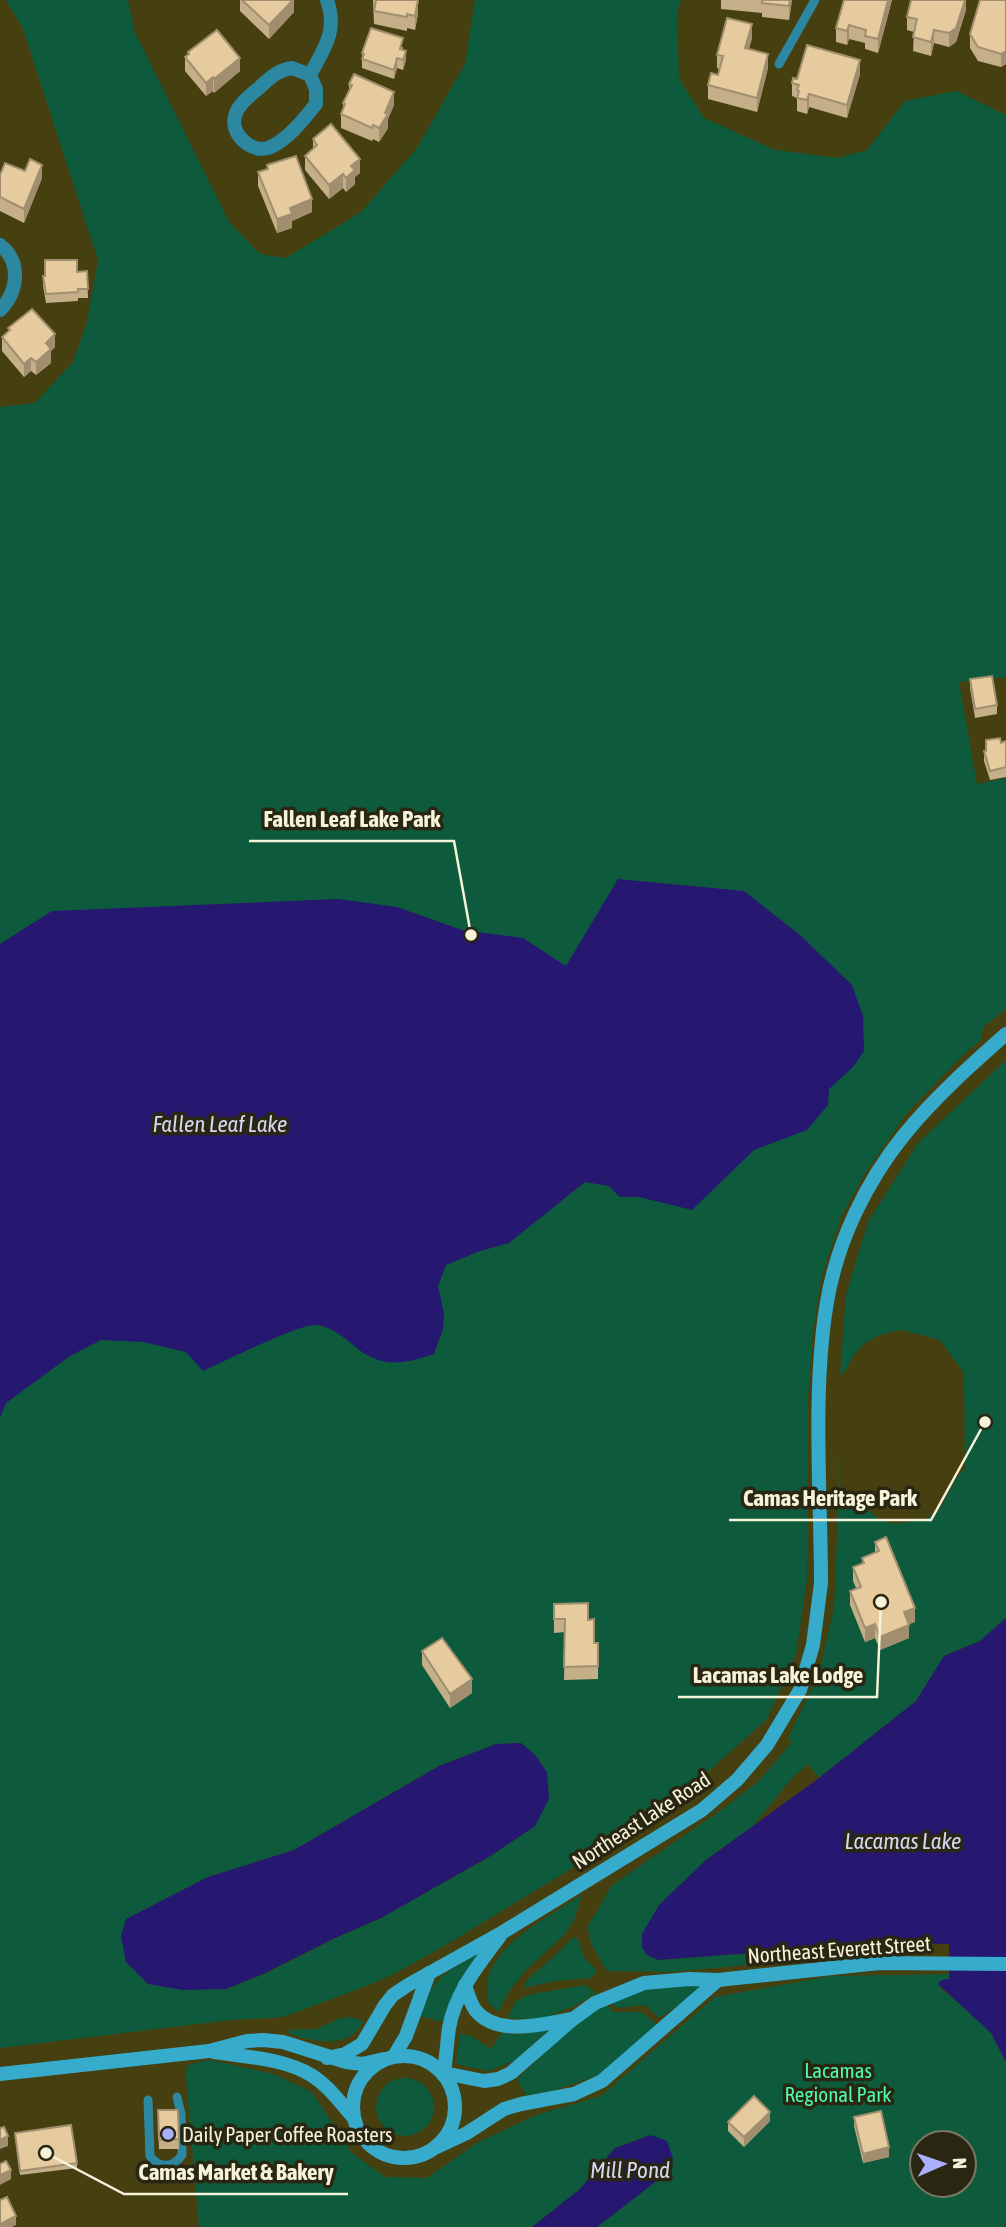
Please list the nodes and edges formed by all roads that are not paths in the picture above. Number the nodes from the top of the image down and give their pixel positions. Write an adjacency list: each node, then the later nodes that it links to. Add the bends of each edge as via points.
1 (327, 0): 4 (street, via 330,35)
2 (815, 0): 3 (lane)
3 (779, 64)
4 (310, 75): 4 (street, via 283,69 240,105 234,124 243,141 260,150 276,144 310,111 317,98)
5 (0, 245): 6 (street, via 11,257 16,282)
6 (0, 310)
7 (1006, 1034): 8 (main road, Northeast Lake Road, via 905,1134 875,1175 838,1256 821,1355 818,1620 800,1690 785,1717 737,1780 702,1810)
8 (503, 1933): 10 (main road, Northeast Lake Road); 12 (main road, Northeast Lake Road)
9 (1006, 1965): 11 (main road, Northeast Everett Street, via 879,1964)
10 (429, 1973): 15 (main road, Northeast Lake Road, via 393,1995 362,2043); 16 (main road, via 406,2036)
11 (718, 1980): 13 (main road, Northeast Everett Street, via 643,1983 606,1997); 22 (main road, via 602,2081 574,2094 504,2109)
12 (465, 1985): 13 (main road, via 477,2013 498,2024 527,2026); 17 (main road, Northeast Lake Road, via 449,2027)
13 (573, 2019): 17 (main road, Northeast Everett Street, via 522,2065 498,2079 484,2081)
14 (209, 2051): 15 (main road, via 264,2039); 18 (main road); 21 (main road, via 284,2064 310,2074)
15 (327, 2058): 16 (main road, via 362,2064)
16 (389, 2058): 17 (main road, via 416,2056); 21 (main road, via 358,2083)
17 (443, 2073): 22 (main road, via 451,2084 456,2111)
18 (0, 2074)
19 (177, 2097): 20 (lane, via 182,2155 168,2166 157,2164 150,2156)
20 (148, 2100)
21 (354, 2118): 22 (main road, via 364,2139 382,2153 416,2157)
22 (437, 2147)

